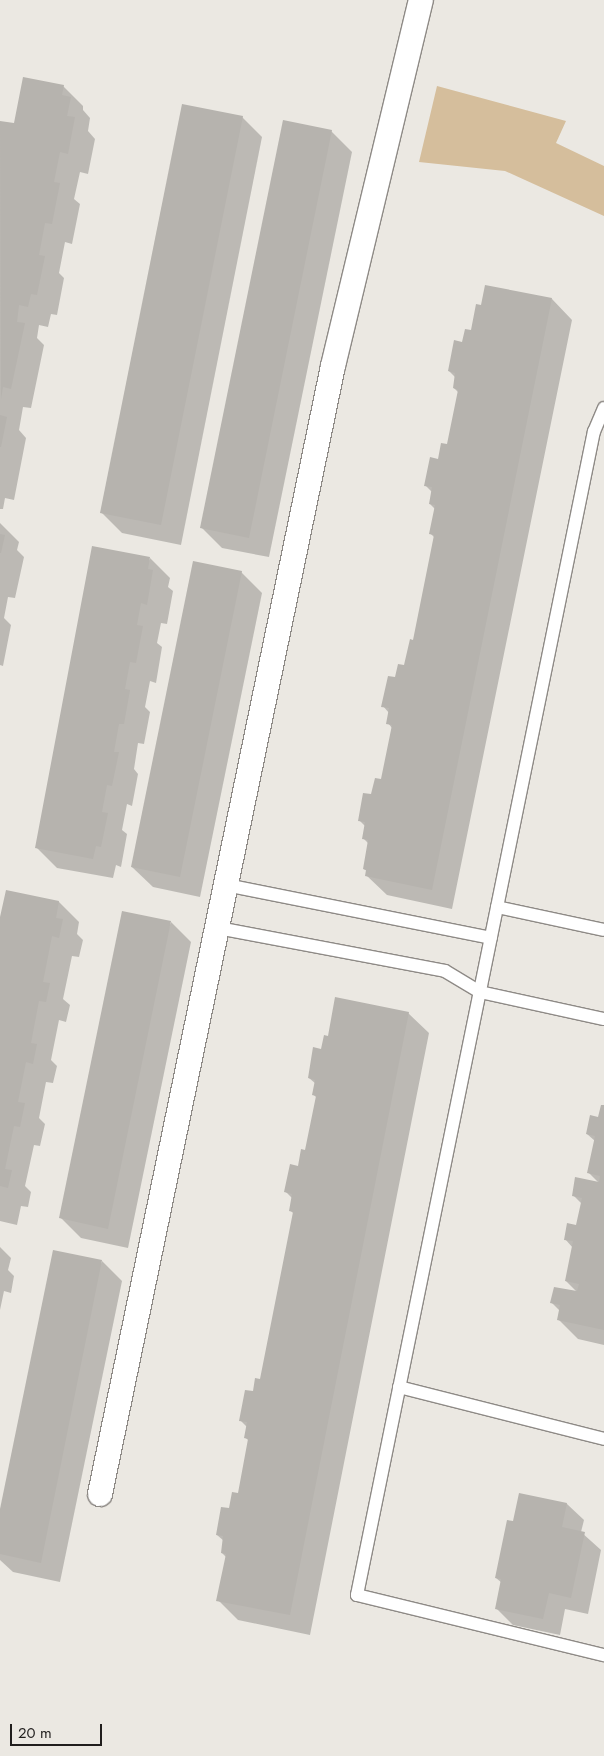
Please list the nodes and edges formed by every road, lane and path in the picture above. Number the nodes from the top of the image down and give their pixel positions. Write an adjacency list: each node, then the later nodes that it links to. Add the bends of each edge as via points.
1 (421, 0): 3 (street, via 334,366)
2 (604, 408): 4 (lane, via 594,431)
3 (226, 885): 5 (street); 7 (lane)
4 (497, 908): 6 (lane); 7 (lane)
5 (218, 928): 8 (lane, via 445,972); 12 (street)
6 (604, 930)
7 (491, 938): 8 (lane)
8 (480, 992): 9 (lane); 10 (lane)
9 (604, 1019)
10 (399, 1387): 11 (lane); 13 (lane, via 357,1595)
11 (604, 1439)
12 (100, 1494)
13 (604, 1655)

